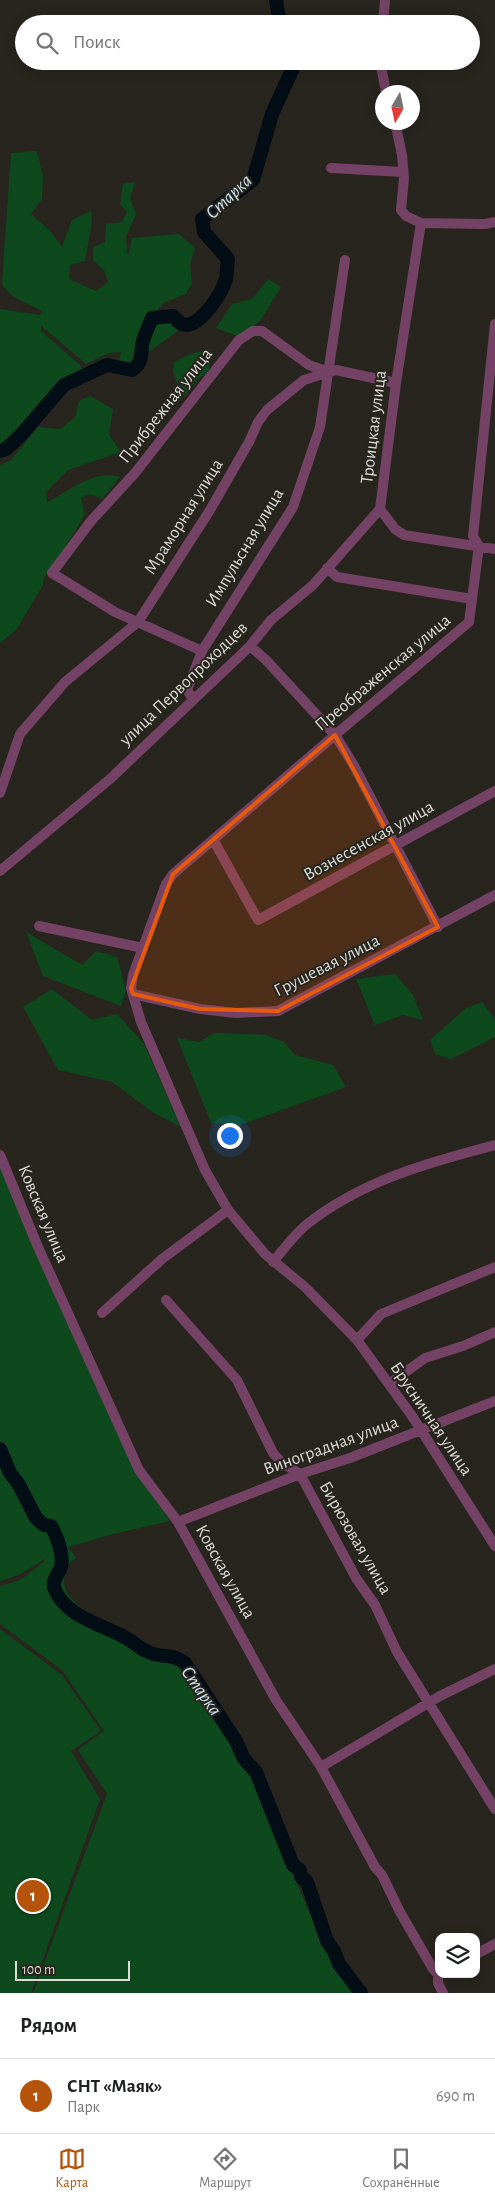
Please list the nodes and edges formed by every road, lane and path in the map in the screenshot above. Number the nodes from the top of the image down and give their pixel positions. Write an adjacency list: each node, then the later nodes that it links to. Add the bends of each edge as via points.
1 (385, 0): 2 (street)
2 (384, 15)
3 (382, 70): 4 (street)
4 (385, 85)
5 (397, 130): 7 (street)
6 (331, 168): 7 (street)
7 (403, 172): 9 (street, via 401,210 411,220)
8 (495, 222): 9 (street)
9 (421, 223): 13 (street, Троицкая улица)
10 (345, 260): 12 (street, Импульсная улица)
11 (495, 324): 14 (street, Преображенская улица)
12 (329, 372): 13 (street, Мраморная улица, via 336,370); 20 (street, Мраморная улица, via 304,380 262,416 210,510); 20 (street, Прибрежная улица, via 309,365 262,331 254,331 239,340 136,473 91,521 52,573 115,612); 22 (street, Импульсная улица, via 320,427 293,507)
13 (396, 383): 15 (street, Троицкая улица)
14 (490, 413): 16 (street, Преображенская улица, via 473,536)
15 (380, 509): 16 (street, Троицкая улица, via 395,529 404,534); 18 (street, улица Первопроходцев)
16 (479, 546): 17 (street, Троицкая улица); 19 (street, Преображенская улица)
17 (495, 548)
18 (327, 568): 19 (street, via 337,577); 21 (street, улица Первопроходцев, via 313,586 271,620)
19 (472, 599): 24 (street, Преображенская улица, via 469,622)
20 (138, 622): 22 (street); 26 (street, Мраморная улица, via 65,682 20,734)
21 (250, 646): 23 (street, улица Первопроходцев); 24 (street)
22 (202, 651): 23 (street, Импульсная улица, via 187,690)
23 (193, 699): 29 (street, улица Первопроходцев, via 110,780)
24 (335, 735): 27 (street, Преображенская улица); 28 (street)
25 (495, 791): 28 (street, Вознесенская улица)
26 (0, 793)
27 (214, 841): 28 (street, Вознесенская улица, via 258,920); 33 (street, Преображенская улица, via 173,874 166,884)
28 (395, 846): 32 (street)
29 (0, 871)
30 (495, 895): 32 (street, Грушевая улица)
31 (39, 926): 33 (street)
32 (438, 927): 34 (street, Грушевая улица, via 278,1011 236,1013 200,1009)
33 (143, 948): 34 (street, Преображенская улица, via 133,975)
34 (133, 994): 37 (street, Брусничная улица, via 141,1022 187,1130)
35 (495, 1144): 38 (street, via 432,1161 349,1195 305,1226)
36 (0, 1155): 48 (street, Ковская улица, via 139,1470)
37 (228, 1210): 38 (street, Брусничная улица); 41 (street, via 162,1259)
38 (273, 1262): 43 (street, Брусничная улица, via 305,1287)
39 (495, 1266): 43 (street, via 381,1314)
40 (166, 1300): 47 (street, Бирюзовая улица, via 237,1380 272,1453)
41 (102, 1313)
42 (495, 1332): 44 (street, via 425,1358)
43 (357, 1340): 44 (street, Брусничная улица)
44 (390, 1384): 46 (street, Брусничная улица)
45 (495, 1400): 46 (street, Виноградная улица)
46 (420, 1430): 47 (street, Виноградная улица); 49 (street, Брусничная улица)
47 (300, 1474): 48 (street, Виноградная улица); 51 (street, Бирюзовая улица, via 356,1578 375,1605 397,1652)
48 (178, 1522): 52 (street, Ковская улица, via 276,1700)
49 (495, 1545)
50 (495, 1669): 51 (street)
51 (429, 1703): 52 (street); 53 (street, Бирюзовая улица)
52 (320, 1767): 56 (street, Ковская улица)
53 (495, 1809)
54 (495, 1944): 55 (street)
55 (480, 1952)
56 (435, 1971)
57 (438, 1978): 58 (street, Ковская улица)
58 (443, 1993)

